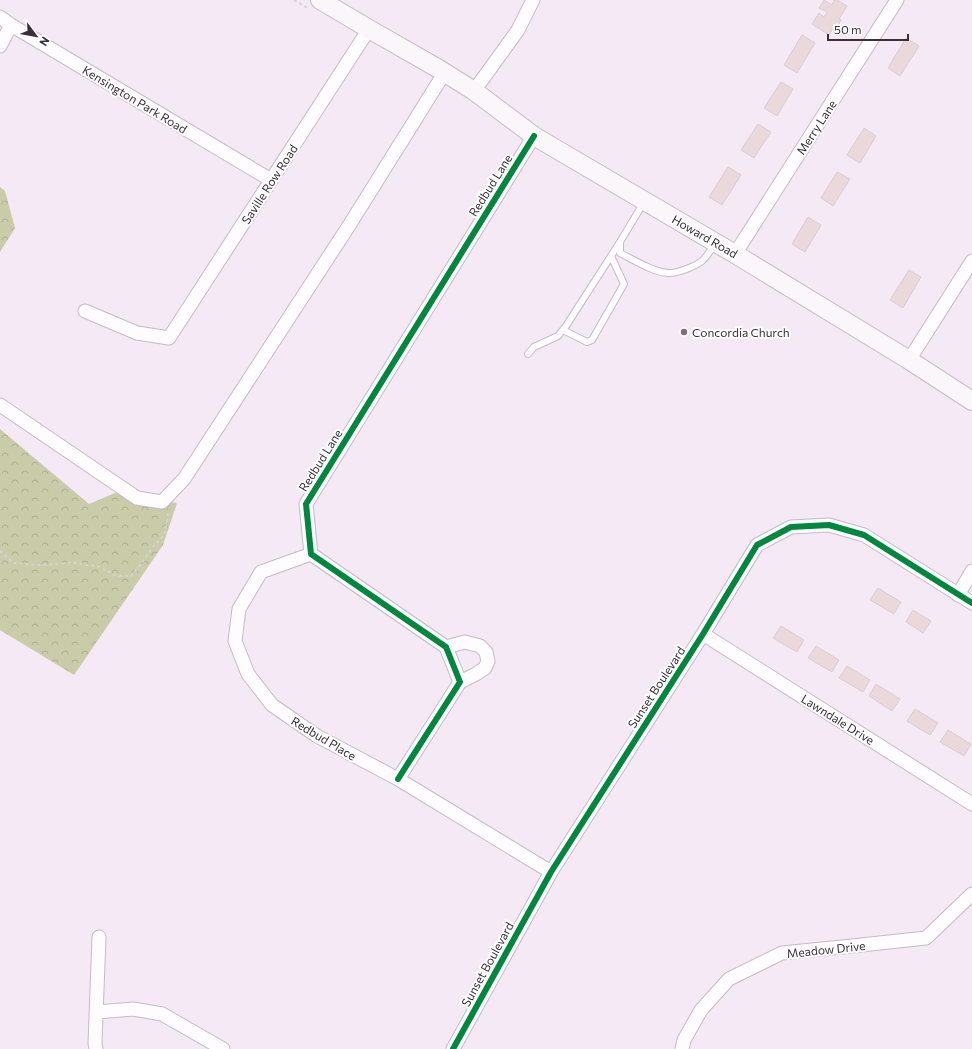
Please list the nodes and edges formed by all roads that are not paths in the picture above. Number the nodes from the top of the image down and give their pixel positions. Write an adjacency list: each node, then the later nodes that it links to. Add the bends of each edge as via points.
1 (320, 0): 5 (street, Howard Road)
2 (533, 0): 8 (street, via 518,30)
3 (897, 0): 14 (street, Merry Lane)
4 (5, 21): 6 (street); 10 (street, Kensington Park Road)
5 (369, 29): 7 (street, Howard Road); 10 (street, Saville Row Road)
6 (0, 46)
7 (442, 71): 8 (street, Howard Road); 22 (street, via 354,218 184,479 162,502 137,498)
8 (474, 90): 9 (street, Howard Road)
9 (534, 136): 11 (street, Howard Road); 23 (street, Redbud Lane, via 306,504)
10 (271, 180): 17 (street, Saville Row Road, via 169,338 137,333)
11 (645, 201): 12 (lane); 13 (street, Howard Road)
12 (620, 242): 13 (lane, via 620,253 669,274 687,270 702,261); 15 (lane)
13 (716, 242): 14 (street, Howard Road)
14 (735, 254): 20 (street, Howard Road)
15 (611, 256): 18 (lane); 18 (lane, via 624,284 592,340 587,342)
16 (972, 261): 20 (street)
17 (85, 311)
18 (563, 330): 19 (lane, via 558,336 534,347)
19 (528, 354)
20 (909, 360): 21 (street, Howard Road)
21 (972, 401)
22 (0, 405)
23 (311, 554): 28 (street); 30 (street, Redbud Place, via 262,572 239,609 235,641 248,674 272,705 317,736)
24 (972, 571): 25 (street)
25 (958, 595): 26 (street, Sunset Boulevard); 27 (street, Sunset Boulevard, via 864,535 829,525 791,527 757,545)
26 (972, 603)
27 (703, 634): 31 (street, Lawndale Drive); 32 (street, Sunset Boulevard)
28 (446, 647): 29 (street); 29 (street, via 465,642 480,646 486,652 488,661 485,668)
29 (460, 682): 30 (street)
30 (398, 779): 32 (street, Redbud Place)
31 (972, 804)
32 (551, 872): 38 (street, Sunset Boulevard)
33 (972, 894): 39 (street, Meadow Drive, via 926,938 782,953 729,979 701,1010 684,1040)
34 (99, 937): 35 (street)
35 (97, 1012): 36 (street); 37 (street, via 133,1009 162,1014)
36 (96, 1049)
37 (223, 1049)
38 (453, 1049)
39 (682, 1049)

